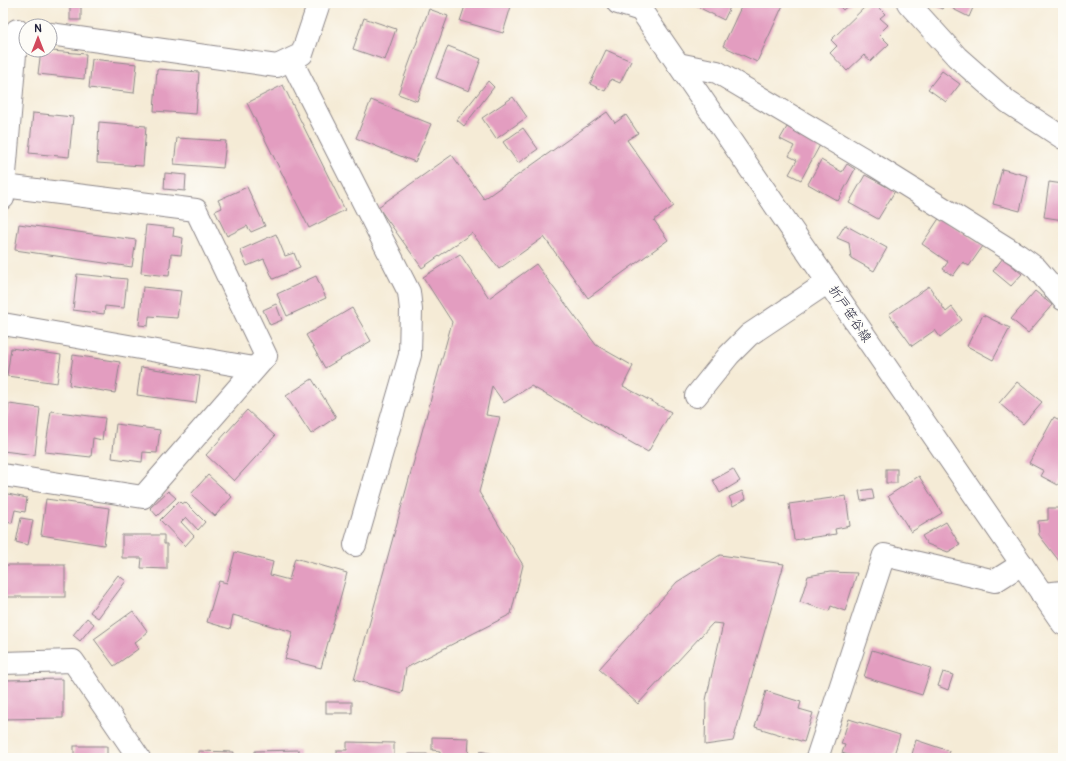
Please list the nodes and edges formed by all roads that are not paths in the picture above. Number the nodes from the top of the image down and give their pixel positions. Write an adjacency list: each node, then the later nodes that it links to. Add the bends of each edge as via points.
1 (320, 3): 7 (street, via 302,54)
2 (618, 3): 4 (street)
3 (908, 3): 9 (street, via 957,57 1008,102)
4 (639, 6): 8 (street, 折戸笹谷線)
5 (15, 30): 10 (street)
6 (58, 35): 7 (street, via 277,66)
7 (291, 60): 17 (street, via 410,298 410,355)
8 (678, 64): 11 (street, 折戸笹谷線); 12 (street, via 717,72 874,165 1018,255 1036,268)
9 (1063, 138)
10 (4, 192): 14 (street, via 196,210 266,356)
11 (828, 282): 15 (street, via 749,335); 18 (street, 折戸笹谷線)
12 (1063, 299)
13 (3, 324): 14 (street)
14 (254, 368): 16 (street, via 143,498)
15 (696, 396)
16 (3, 475)
17 (356, 545)
18 (1022, 564): 19 (street, 折戸笹谷線); 23 (street, via 995,581 884,555)
19 (1052, 593): 20 (street, 折戸笹谷線)
20 (1063, 624)
21 (3, 663): 22 (street, via 73,661)
22 (139, 758)
23 (817, 758)

